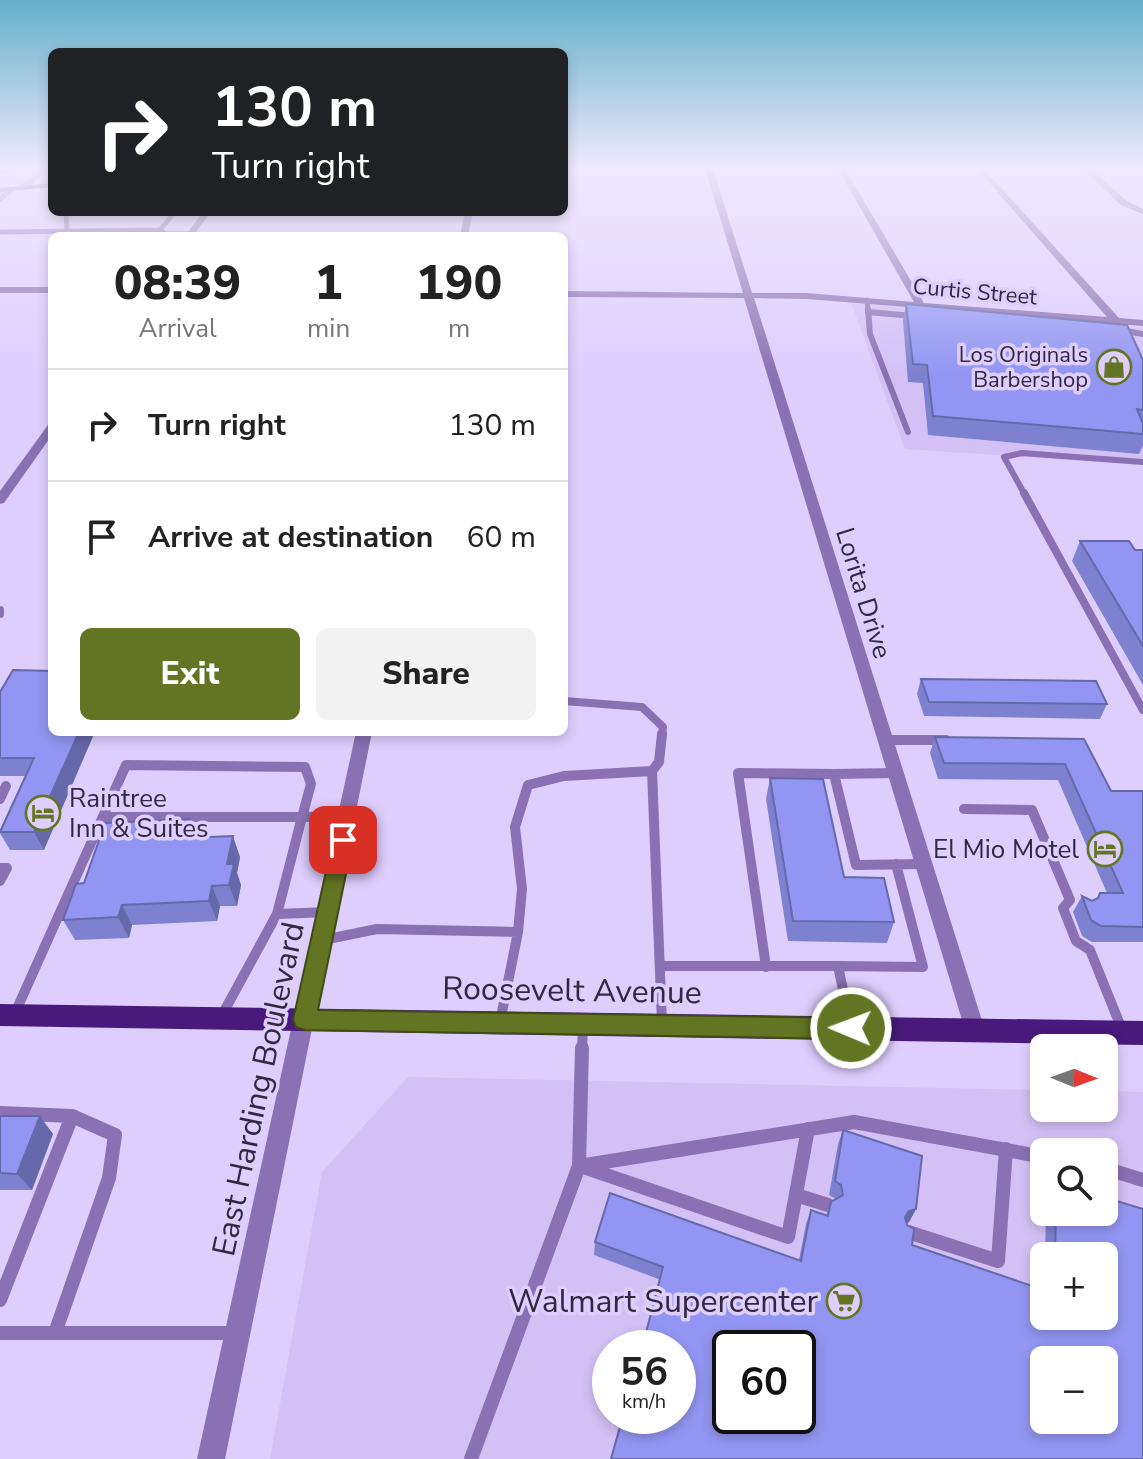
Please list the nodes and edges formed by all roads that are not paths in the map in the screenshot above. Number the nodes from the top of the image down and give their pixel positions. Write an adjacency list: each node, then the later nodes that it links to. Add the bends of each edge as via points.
1 (729, 237): 7 (street, Lorita Drive)
2 (881, 237): 9 (street)
3 (1041, 237): 12 (street)
4 (0, 290): 5 (street)
5 (48, 290)
6 (568, 294): 7 (street, Curtis Street)
7 (747, 296): 8 (street, Curtis Street); 23 (street, Lorita Drive)
8 (867, 300): 9 (street, Curtis Street); 10 (lane)
9 (921, 305): 12 (street, Curtis Street)
10 (868, 312): 11 (lane); 16 (lane, via 870,334)
11 (928, 317)
12 (1116, 321): 14 (street, Curtis Street)
13 (1034, 322): 15 (lane)
14 (1143, 323)
15 (1143, 334)
16 (908, 432)
17 (48, 433): 19 (street)
18 (1143, 462): 21 (lane, via 1022,453 1004,457)
19 (0, 500)
20 (568, 701): 25 (lane, via 642,707 663,727 659,762)
21 (1143, 710)
22 (363, 736): 31 (street, East Harding Boulevard)
23 (885, 740): 24 (lane); 26 (street, Lorita Drive)
24 (962, 740)
25 (652, 771): 42 (lane, via 564,776 528,785 515,827 522,889); 44 (lane)
26 (895, 773): 27 (lane); 35 (street, Lorita Drive)
27 (834, 774): 34 (lane, via 856,865); 46 (lane, via 738,773)
28 (6, 786): 29 (lane)
29 (0, 799)
30 (964, 809): 38 (lane, via 1032,810)
31 (348, 816): 33 (lane); 40 (street, East Harding Boulevard)
32 (103, 817): 33 (lane); 33 (lane, via 126,765 305,767 311,784); 47 (lane)
33 (302, 817): 41 (lane)
34 (896, 864): 35 (lane); 45 (lane, via 923,967)
35 (924, 864): 54 (street, Lorita Drive)
36 (0, 868): 37 (lane, via 7,868)
37 (0, 881)
38 (1070, 900): 39 (lane); 55 (lane, via 1063,908 1076,941 1093,946)
39 (1083, 909)
40 (328, 912): 41 (lane); 43 (street, East Harding Boulevard)
41 (277, 914): 48 (lane)
42 (518, 932): 43 (lane, via 377,929); 50 (lane)
43 (323, 940): 49 (street, East Harding Boulevard)
44 (662, 966): 46 (lane); 52 (lane)
45 (838, 966): 46 (lane); 53 (lane)
46 (766, 967)
47 (7, 1016): 48 (main road, Roosevelt Avenue)
48 (220, 1019): 49 (main road, Roosevelt Avenue)
49 (305, 1020): 50 (main road, Roosevelt Avenue); 70 (street, East Harding Boulevard)
50 (500, 1023): 51 (main road, Roosevelt Avenue)
51 (583, 1024): 52 (main road, Roosevelt Avenue); 61 (lane)
52 (662, 1025): 53 (main road, Roosevelt Avenue)
53 (851, 1028): 54 (main road, Roosevelt Avenue)
54 (975, 1030): 55 (main road, Roosevelt Avenue)
55 (1133, 1033)
56 (0, 1113): 57 (lane)
57 (72, 1116): 67 (lane); 69 (lane, via 115,1135 109,1178)
58 (808, 1129): 59 (lane, via 854,1122); 61 (lane); 64 (lane)
59 (1006, 1149): 60 (lane); 66 (lane, via 998,1261)
60 (1030, 1154)
61 (579, 1166): 64 (lane, via 788,1237); 72 (lane)
62 (1118, 1172): 63 (lane)
63 (1143, 1180)
64 (796, 1195): 65 (lane)
65 (828, 1205)
66 (908, 1232)
67 (0, 1300)
68 (0, 1333): 69 (lane)
69 (55, 1333): 70 (lane)
70 (239, 1333): 71 (street, East Harding Boulevard)
71 (211, 1459)
72 (471, 1459)

